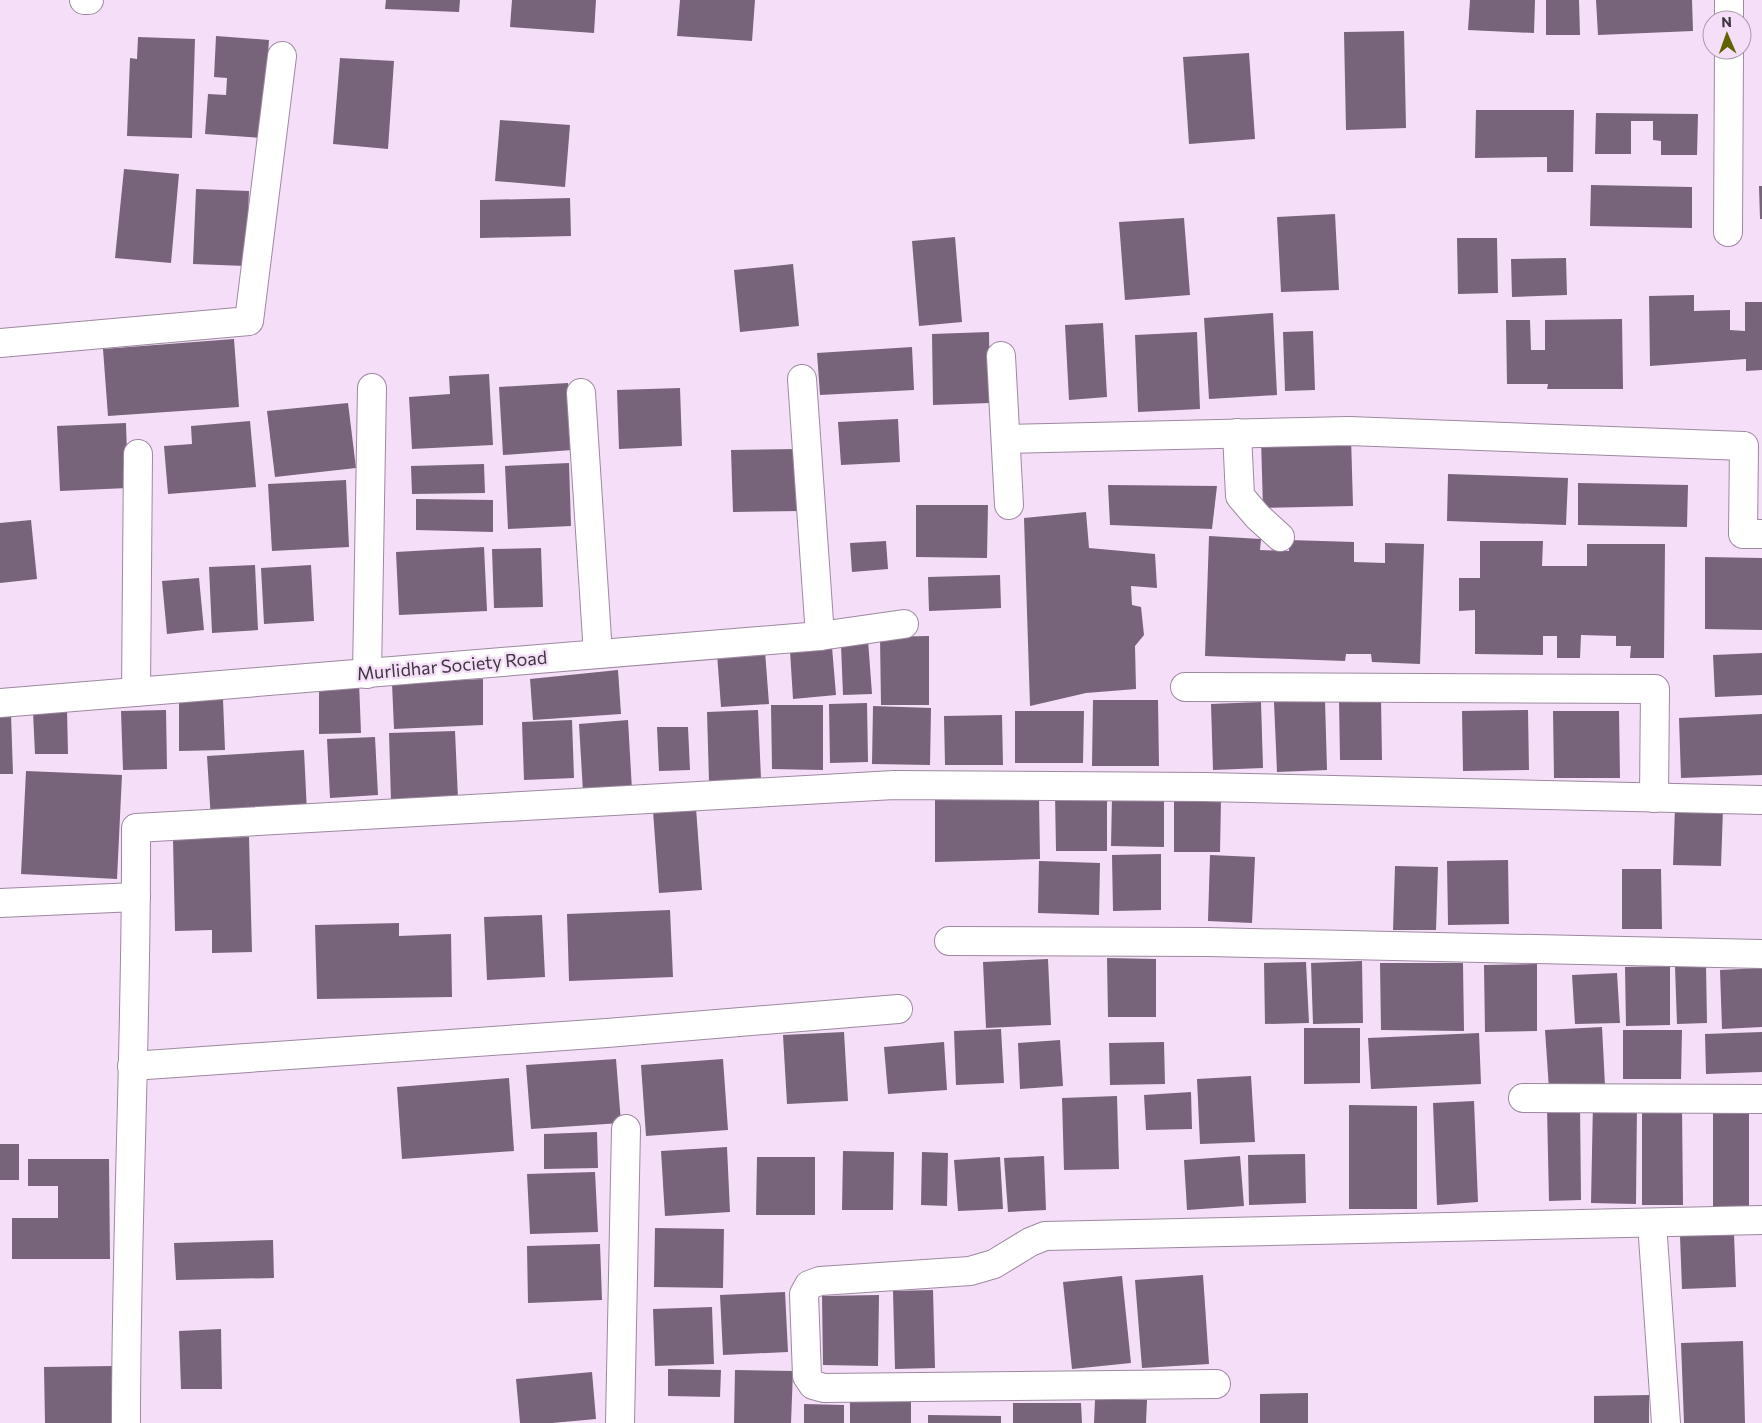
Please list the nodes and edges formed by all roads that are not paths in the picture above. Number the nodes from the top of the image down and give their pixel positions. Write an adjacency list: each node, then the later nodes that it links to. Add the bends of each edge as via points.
1 (84, 0): 2 (street)
2 (89, 0)
3 (282, 56): 6 (street, via 249,321)
4 (1729, 60): 5 (street)
5 (1728, 232)
6 (0, 343)
7 (1001, 356): 12 (street)
8 (802, 379): 18 (street)
9 (372, 388): 20 (street)
10 (581, 393): 19 (street)
11 (1237, 433): 12 (street); 15 (street, via 1349,431 1744,446 1743,534); 16 (street, via 1240,496)
12 (1006, 439): 14 (street)
13 (138, 454): 22 (street)
14 (1009, 506)
15 (1762, 534)
16 (1280, 537)
17 (904, 624): 18 (street, Murlidhar Society Road)
18 (820, 636): 19 (street, Murlidhar Society Road)
19 (598, 654): 20 (street, Murlidhar Society Road)
20 (367, 674): 22 (street, Murlidhar Society Road)
21 (1185, 687): 24 (street, via 1655,689)
22 (136, 692): 23 (street, Murlidhar Society Road)
23 (0, 703)
24 (1654, 798): 25 (street); 26 (street, via 1204,787 894,785 136,828)
25 (1762, 800)
26 (136, 897): 27 (street); 31 (street)
27 (0, 903)
28 (949, 940): 29 (street)
29 (1762, 954)
30 (898, 1009): 31 (street)
31 (132, 1066): 38 (street)
32 (1523, 1098): 33 (street)
33 (1762, 1099)
34 (626, 1129): 39 (street)
35 (1762, 1220): 36 (street)
36 (1652, 1223): 37 (street, via 1045,1236 994,1264 970,1271 820,1281 809,1284 804,1294 807,1376 813,1384 824,1388); 40 (street)
37 (1216, 1384)
38 (126, 1423)
39 (620, 1423)
40 (1666, 1423)

